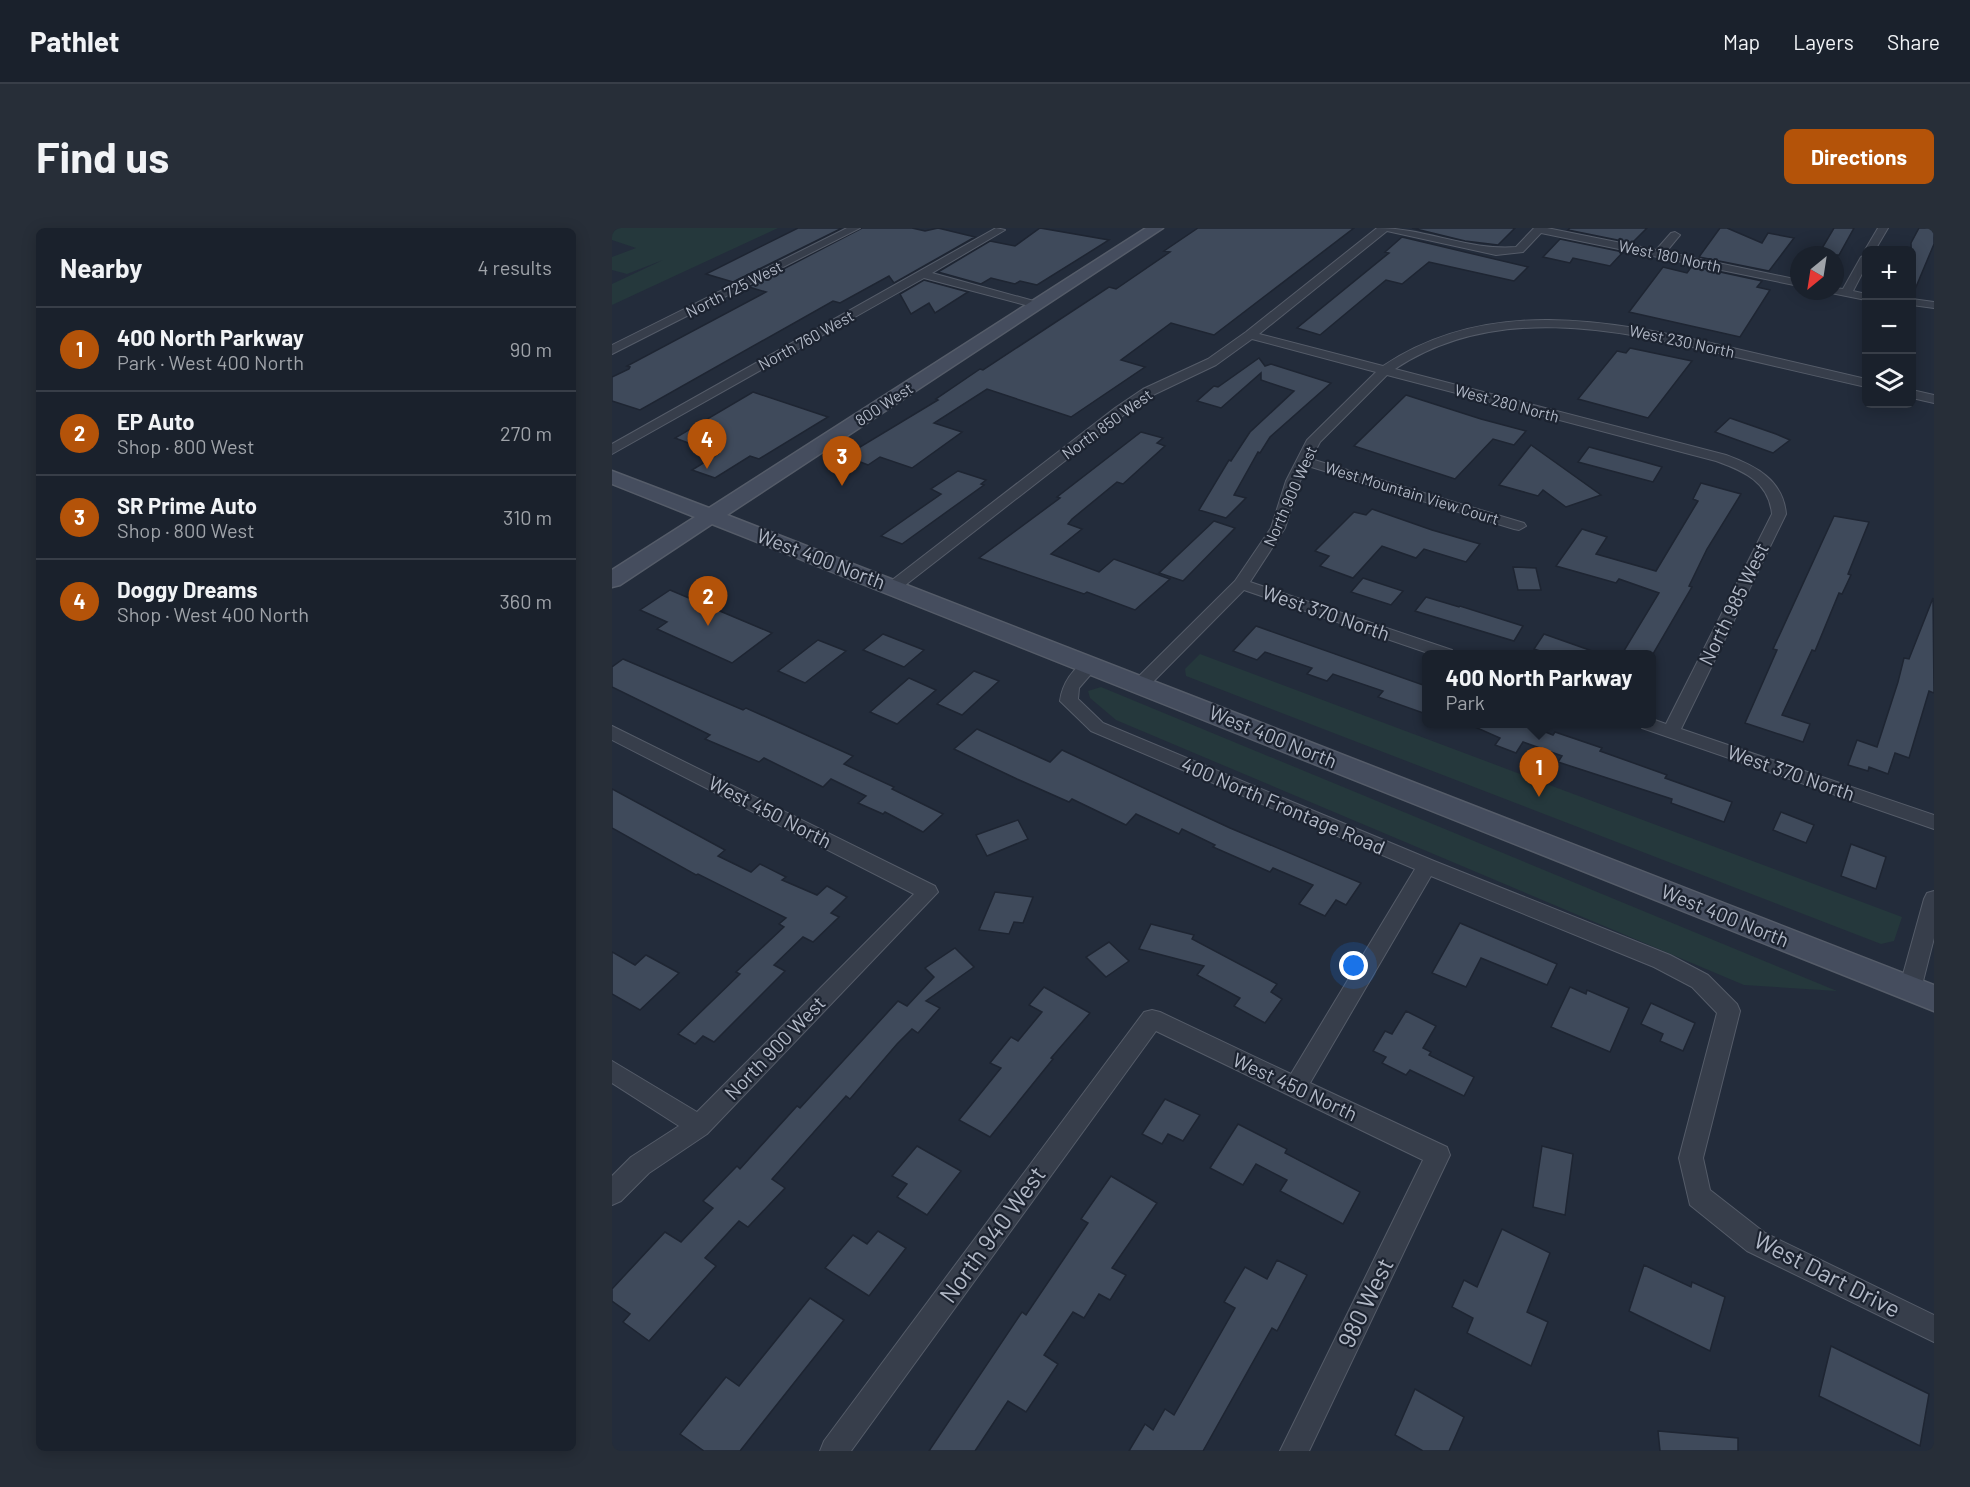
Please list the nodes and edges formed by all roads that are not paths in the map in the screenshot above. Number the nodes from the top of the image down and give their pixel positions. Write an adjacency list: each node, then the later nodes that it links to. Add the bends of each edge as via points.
1 (855, 228): 22 (street, North 725 West)
2 (1156, 228): 18 (main road, 800 West)
3 (1384, 228): 21 (street, North 850 West)
4 (1389, 228): 7 (street, via 1496,252 1519,250)
5 (1883, 228): 9 (street)
6 (996, 229): 12 (street, North 760 West)
7 (1541, 229): 10 (street, West 180 North)
8 (1675, 235): 10 (street)
9 (1872, 246)
10 (1659, 254): 13 (street, West 180 North)
11 (1862, 262): 14 (street)
12 (923, 274): 18 (street); 27 (street, North 760 West)
13 (1790, 281)
14 (1844, 287)
15 (1844, 293): 16 (street)
16 (1862, 296)
17 (1916, 303): 19 (street)
18 (1037, 305): 31 (main road, 800 West)
19 (1934, 305)
20 (1495, 327): 23 (street, North 900 West, via 1435,342); 24 (street, West 230 North, via 1563,322 1617,327)
21 (1250, 335): 23 (street, West 280 North); 35 (street, North 850 West, via 1212,362 1148,392 1120,411)
22 (612, 350)
23 (1385, 370): 28 (street, North 900 West, via 1314,440); 30 (street, West 280 North, via 1721,458)
24 (1862, 382)
25 (1916, 395): 26 (street)
26 (1934, 399)
27 (612, 450)
28 (1305, 461): 32 (street, West Mountain View Court); 34 (street, North 900 West, via 1293,481 1278,528)
29 (612, 477): 31 (main road, West 400 North)
30 (1762, 478): 40 (street, North 985 West, via 1775,492 1779,514)
31 (713, 516): 33 (main road, 800 West); 35 (main road, West 400 North)
32 (1519, 526)
33 (612, 580)
34 (1240, 584): 36 (street, West 370 North); 38 (street, North 900 West)
35 (893, 586): 37 (main road, West 400 North)
36 (1434, 650)
37 (1090, 666): 38 (main road, West 400 North); 43 (street, 400 North Frontage Road, via 1070,687 1069,701 1097,727)
38 (1141, 684): 47 (main road, West 400 North)
39 (1656, 726): 40 (street, West 370 North)
40 (1671, 731): 42 (street, West 370 North)
41 (612, 732): 44 (street, West 450 North)
42 (1934, 822)
43 (1427, 866): 46 (street, 400 North Frontage Road); 51 (street)
44 (928, 892): 52 (street, North 900 West)
45 (1934, 899): 47 (street)
46 (1546, 913): 55 (street, West Dart Drive, via 1700,981 1729,1011 1691,1158 1700,1197 1756,1242)
47 (1910, 989): 48 (main road, West 400 North)
48 (1934, 998)
49 (1152, 1019): 51 (street, West 450 North); 56 (street, North 940 West)
50 (612, 1071): 52 (street)
51 (1296, 1086): 53 (street, West 450 North)
52 (699, 1126): 54 (street, North 900 West, via 640,1165)
53 (1438, 1155): 57 (street, 980 West)
54 (612, 1193)
55 (1934, 1329)
56 (834, 1451)
57 (1294, 1451)

